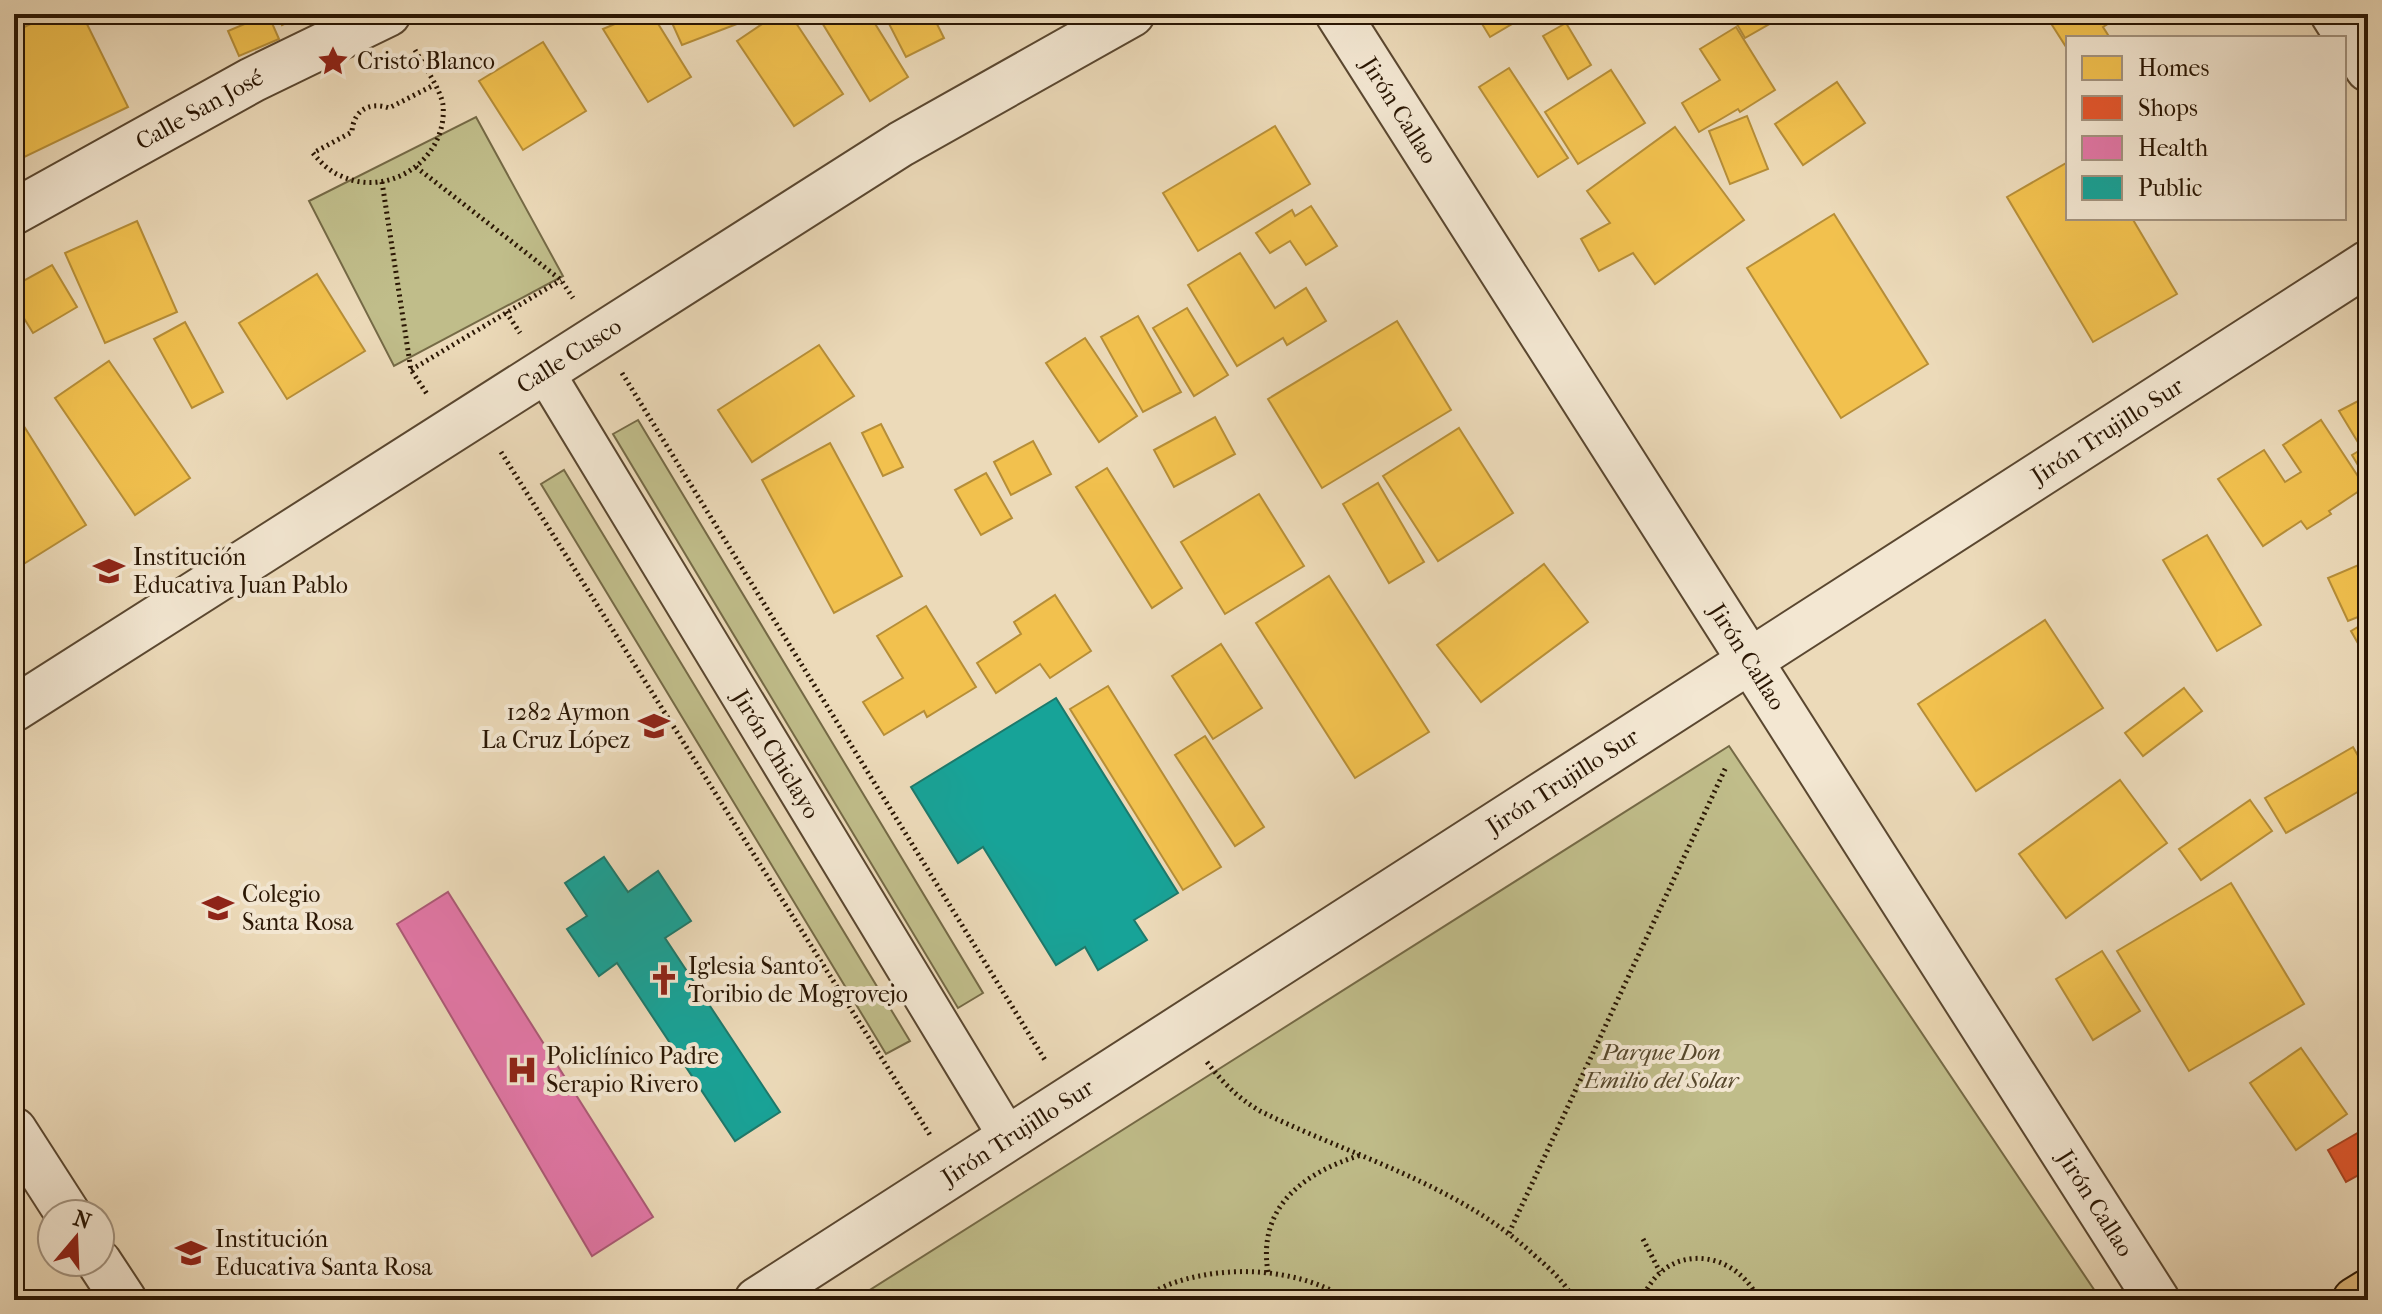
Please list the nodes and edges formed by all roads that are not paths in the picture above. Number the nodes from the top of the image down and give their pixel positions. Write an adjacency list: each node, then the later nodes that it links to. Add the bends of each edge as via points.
1 (388, 14): 6 (street, Calle San José, via 252,80)
2 (1132, 14): 8 (street, Calle Cusco, via 901,144)
3 (1338, 14): 9 (street, Jirón Callao)
4 (2333, 14): 5 (street)
5 (2368, 69)
6 (14, 212)
7 (2368, 263): 9 (street, Jirón Trujillo Sur)
8 (544, 371): 10 (street, Calle Cusco); 12 (street, Jirón Chiclayo)
9 (1750, 660): 12 (street, Jirón Trujillo Sur); 18 (street, Jirón Callao)
10 (14, 709)
11 (14, 1130): 13 (street)
12 (1008, 1137): 17 (street, Jirón Trujillo Sur)
13 (58, 1198)
14 (110, 1278): 16 (street)
15 (2368, 1292): 19 (highway)
16 (124, 1300)
17 (757, 1300)
18 (2157, 1300)
19 (2355, 1300)

